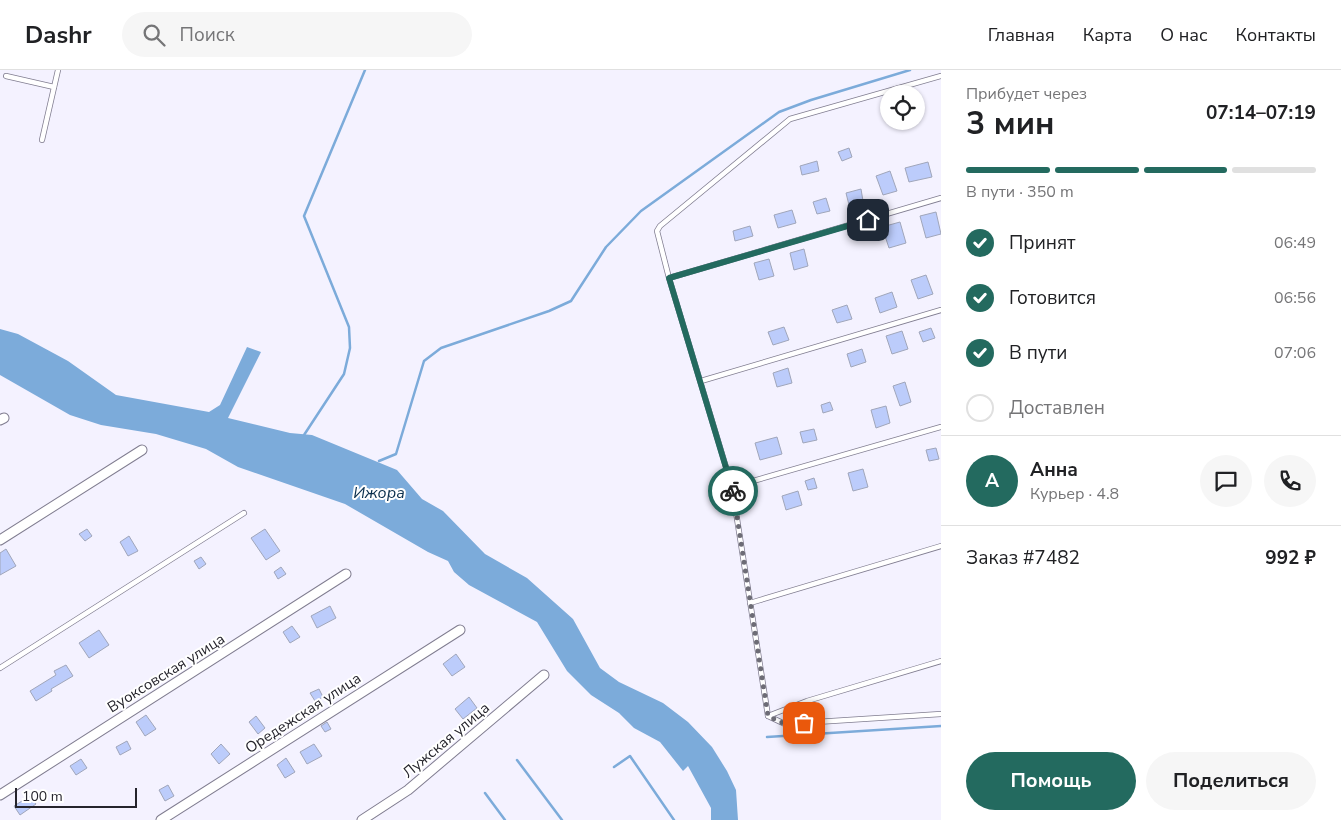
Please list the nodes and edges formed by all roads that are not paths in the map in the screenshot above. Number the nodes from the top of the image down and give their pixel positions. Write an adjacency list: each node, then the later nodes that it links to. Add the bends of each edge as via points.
1 (58, 70): 4 (lane)
2 (6, 76): 4 (lane)
3 (941, 76): 7 (lane, via 790,119 660,226 657,231)
4 (54, 88): 5 (lane)
5 (42, 140)
6 (941, 198): 7 (lane)
7 (669, 278): 9 (lane)
8 (941, 310): 9 (lane)
9 (701, 382): 12 (lane)
10 (941, 427): 12 (lane)
11 (142, 450): 14 (street)
12 (732, 488): 17 (lane)
13 (244, 513): 20 (lane)
14 (0, 540)
15 (941, 546): 17 (lane)
16 (346, 574): 24 (street, Вуоксовская улица)
17 (750, 602): 23 (lane)
18 (460, 630): 25 (street, Оредежская улица)
19 (941, 661): 23 (lane)
20 (0, 668)
21 (544, 675): 26 (street, Лужская улица, via 408,790)
22 (941, 714): 23 (lane, via 785,724)
23 (768, 716)
24 (0, 795)
25 (161, 820)
26 (362, 820)

